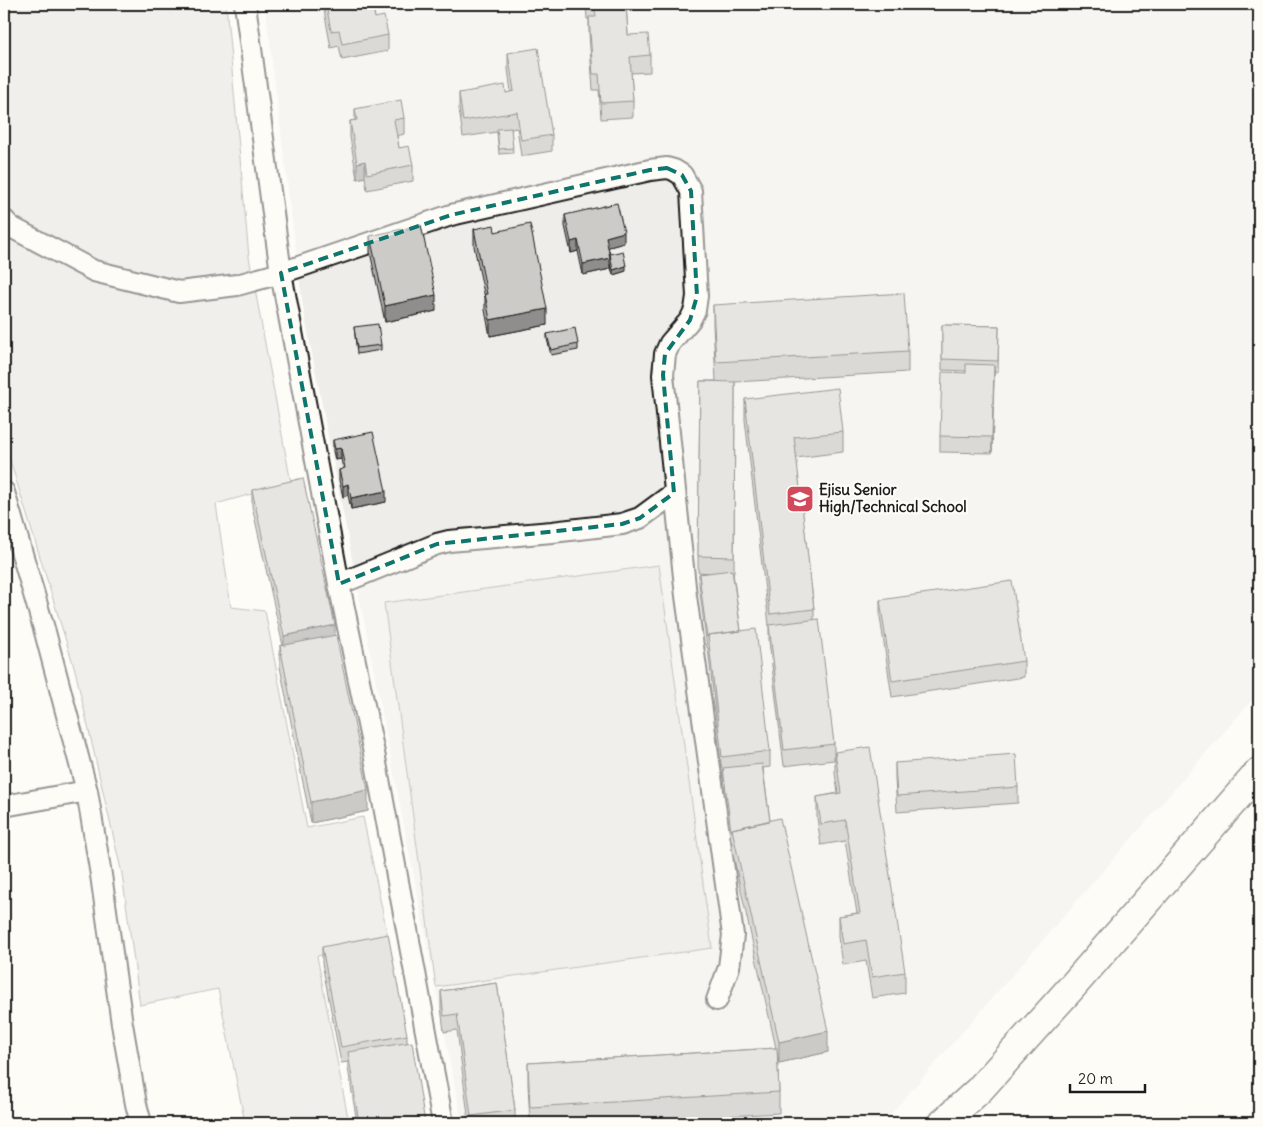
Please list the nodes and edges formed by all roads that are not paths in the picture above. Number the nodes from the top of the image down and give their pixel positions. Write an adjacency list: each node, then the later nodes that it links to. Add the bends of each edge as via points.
1 (245, 4): 3 (street)
2 (4, 220): 3 (street, via 11,227 94,272 179,292 237,286)
3 (281, 273): 5 (street, via 451,215 650,170 674,170 682,175 691,191 697,296 690,320 665,354 663,375); 6 (street)
4 (4, 492): 8 (street)
5 (674, 493): 6 (street, via 640,518 622,524 449,541); 10 (street, via 733,935 729,967)
6 (339, 584): 12 (street)
7 (1259, 772): 13 (main road, via 980,1090)
8 (87, 791): 9 (street); 11 (street, via 122,1024)
9 (4, 806)
10 (717, 1000)
11 (141, 1123)
12 (443, 1123)
13 (943, 1123)

